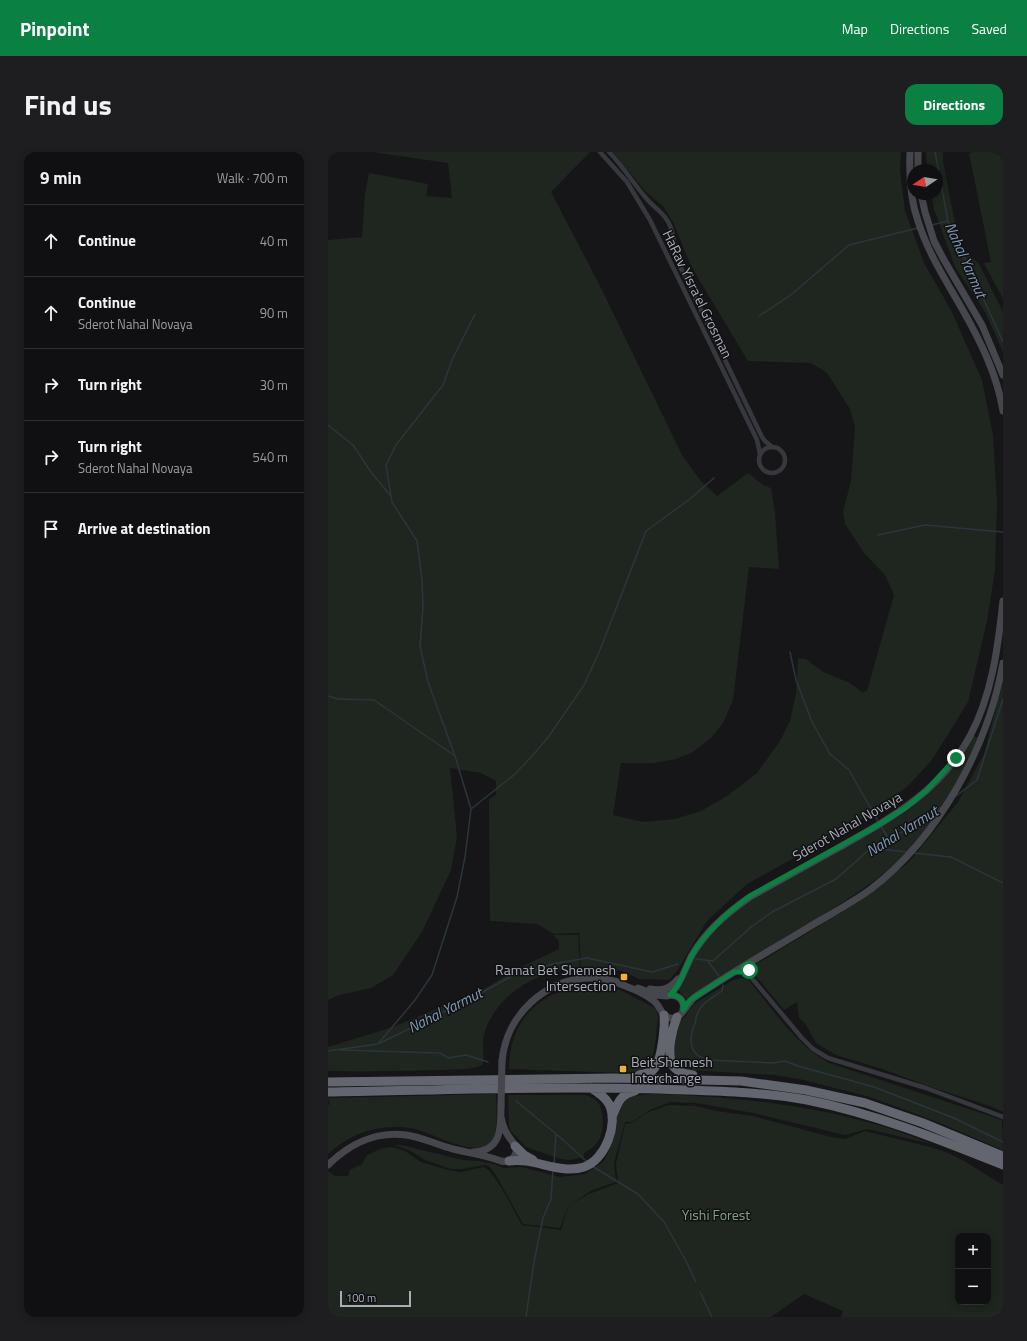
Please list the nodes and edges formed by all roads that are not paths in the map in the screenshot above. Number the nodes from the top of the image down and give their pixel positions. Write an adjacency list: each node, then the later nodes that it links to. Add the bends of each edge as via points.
1 (600, 152): 10 (street, HaRav Yisra'el Grosman, via 627,182 650,220 757,440)
2 (609, 152): 9 (street, HaRav Yisra'el Grosman, via 671,227 679,264 762,437)
3 (910, 152): 8 (main road, via 912,195 922,234 937,266 982,345 998,388)
4 (918, 152): 5 (main road)
5 (918, 164)
6 (922, 200): 7 (main road, via 934,241 982,325)
7 (1003, 375)
8 (1003, 411)
9 (772, 447): 10 (street); 10 (street, via 780,450 784,457 783,465 778,471 770,472 763,468 759,461)
10 (760, 454)
11 (1003, 601): 15 (main road, Sderot Nahal Novaya, via 994,666 984,704 967,741 947,769 926,791 898,813 750,896 737,906 702,940)
12 (1003, 663): 13 (main road, via 994,701 975,751 952,795 904,860 870,890)
13 (753, 960): 14 (main road); 16 (street)
14 (734, 972): 16 (street, via 744,972); 21 (main road, via 690,1000)
15 (683, 973): 18 (main road, via 672,985 663,990); 19 (main road, Sderot Nahal Novaya, via 677,987)
16 (750, 976): 29 (street, via 802,1038 813,1049 828,1058 926,1088)
17 (615, 982): 18 (main road); 20 (main road, via 649,998); 28 (main road, bridge, via 593,978 573,980 536,997 521,1012 510,1028 504,1045)
18 (628, 985): 19 (main road, via 656,995)
19 (669, 995): 20 (main road, via 661,1002); 21 (main road, via 681,999 683,1003)
20 (662, 1011): 21 (main road, via 670,1018); 22 (highway, via 664,1026 659,1059 653,1070 637,1076)
21 (680, 1014): 23 (highway, via 674,1027 670,1048 674,1067 686,1074)
22 (613, 1078): 23 (highway); 24 (highway)
23 (718, 1079): 34 (highway, via 806,1090 865,1103 923,1123)
24 (328, 1082)
25 (590, 1088): 26 (highway); 27 (highway); 30 (highway, via 608,1102)
26 (647, 1089): 30 (highway, via 624,1095); 39 (highway, via 740,1091 834,1106 891,1122)
27 (328, 1092)
28 (501, 1117): 31 (main road); 32 (main road, via 505,1131)
29 (1003, 1117)
30 (612, 1119): 37 (highway, via 606,1146 602,1154 591,1164 570,1169)
31 (495, 1143): 32 (main road, via 503,1138); 33 (main road, via 482,1151); 35 (main road, via 492,1150)
32 (513, 1143): 36 (main road, via 515,1155); 37 (highway, via 524,1155)
33 (467, 1152): 35 (main road); 38 (main road, via 407,1135 382,1135 350,1147)
34 (1003, 1156)
35 (498, 1160): 36 (main road)
36 (508, 1161): 37 (highway)
37 (540, 1163)
38 (328, 1165)
39 (1003, 1165)

